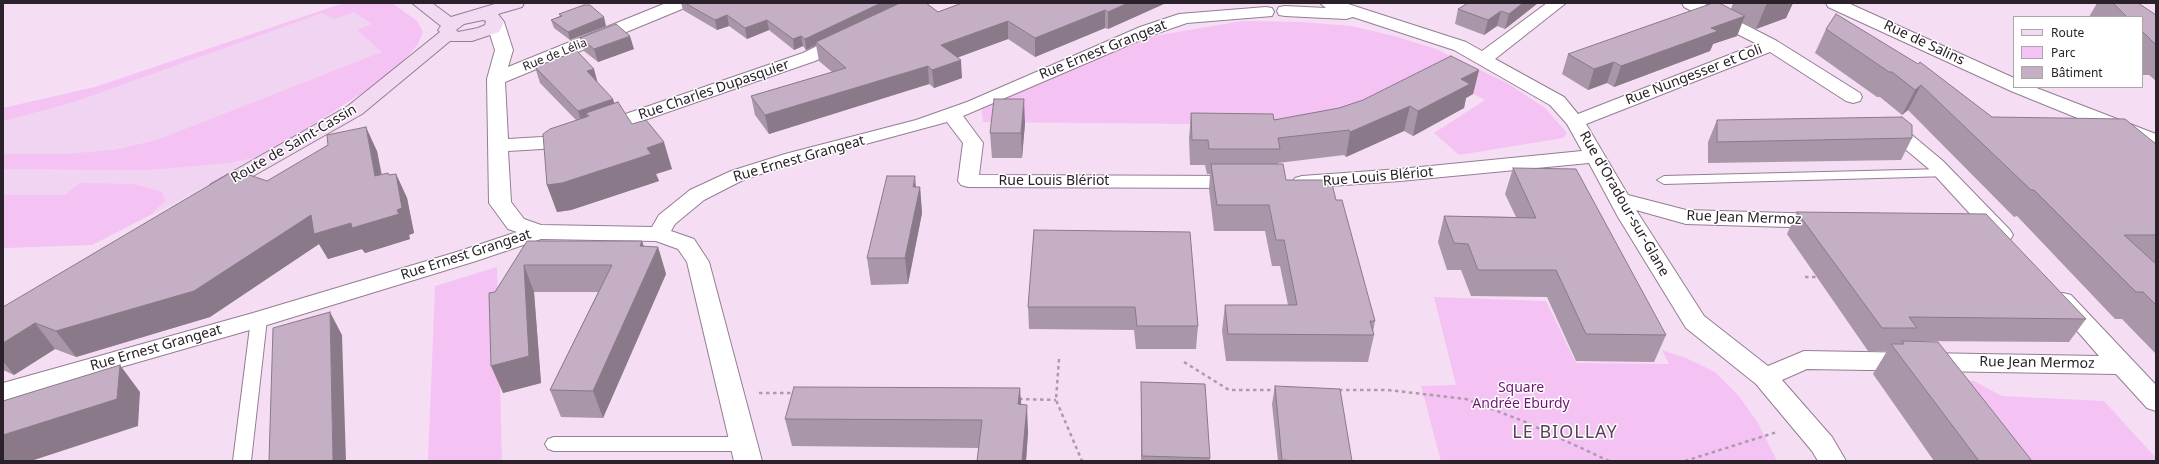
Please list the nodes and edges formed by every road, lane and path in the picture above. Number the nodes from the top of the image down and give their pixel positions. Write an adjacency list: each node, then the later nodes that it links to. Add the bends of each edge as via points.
1 (420, 3): 15 (street)
2 (681, 3): 22 (street, Rue de Lélia)
3 (1206, 3): 14 (street, Rue Ernest Grangeat)
4 (1241, 3): 12 (street)
5 (1328, 3): 11 (street, Rue d'Oradour-sur-Glane)
6 (1558, 3): 21 (street)
7 (1690, 3): 19 (street, Rue Nungesser et Coli)
8 (1834, 3): 23 (street, Rue de Salins)
9 (514, 4): 13 (street); 16 (street)
10 (1292, 7): 11 (street, Rue d'Oradour-sur-Glane); 12 (street, Rue Ernest Grangeat)
11 (1369, 9): 21 (street, Rue d'Oradour-sur-Glane)
12 (1266, 12): 14 (street, Rue Ernest Grangeat)
13 (477, 15): 15 (street); 16 (street, via 489,16)
14 (1184, 18): 26 (street, Rue Ernest Grangeat, via 1146,31)
15 (449, 23): 18 (street, via 458,37); 20 (street, Route de Saint-Cassin)
16 (494, 28): 18 (street, Route de Saint-Cassin); 22 (street, via 504,50)
17 (858, 33): 30 (street, Rue Charles Dupasquier, via 809,57 580,136 542,143)
18 (466, 37): 20 (street, Route de Saint-Cassin)
19 (1771, 45): 25 (street); 28 (street, Rue Nungesser et Coli)
20 (430, 48): 36 (street, Route de Saint-Cassin, via 355,110)
21 (1485, 58): 28 (street, Rue d'Oradour-sur-Glane, via 1557,101)
22 (496, 79): 30 (street)
23 (2013, 85)
24 (2020, 88): 29 (street, via 2109,131)
25 (1853, 97)
26 (951, 114): 34 (street, Rue Louis Blériot, via 973,143 968,181); 42 (street, Rue Ernest Grangeat, via 738,175 697,195 667,220)
27 (1883, 121): 32 (street)
28 (1575, 122): 31 (street, Rue d'Oradour-sur-Glane)
29 (2156, 141)
30 (498, 146): 41 (street, via 500,203 516,224)
31 (1594, 156): 35 (street, Rue Louis Blériot, via 1385,177); 37 (street, Rue d'Oradour-sur-Glane)
32 (1944, 173): 33 (lane); 40 (street)
33 (1664, 180)
34 (1262, 182)
35 (1286, 182)
36 (201, 197)
37 (1620, 199): 38 (street, Rue Jean Mermoz, via 1686,217); 51 (street, Rue d'Oradour-sur-Glane, via 1695,322)
38 (1840, 221)
39 (1960, 223): 40 (street)
40 (1991, 223): 43 (street)
41 (539, 232): 42 (street, Rue Ernest Grangeat); 47 (street, Rue Ernest Grangeat)
42 (658, 234): 56 (street, via 686,244 698,262)
43 (2016, 250)
44 (1805, 277): 45 (path)
45 (1816, 277)
46 (2051, 289): 50 (street, Rue Jean Mermoz)
47 (259, 318): 54 (street, Rue Ernest Grangeat); 63 (lane)
48 (1059, 359): 58 (path)
49 (1184, 362): 52 (path, via 1229,390)
50 (2121, 365): 51 (street, Rue Jean Mermoz, via 1804,360); 59 (street, Rue Jean Mermoz)
51 (1765, 377): 60 (street, Rue d'Oradour-sur-Glane)
52 (1285, 390)
53 (1333, 390): 65 (path, via 1388,390 1466,399 1524,421)
54 (3, 392)
55 (797, 393): 56 (path, via 765,392)
56 (732, 399): 62 (street)
57 (1017, 399): 58 (path)
58 (1056, 400): 64 (path)
59 (2156, 401)
60 (1804, 423): 66 (path); 67 (street, Rue d'Oradour-sur-Glane, via 1822,444)
61 (554, 444): 62 (lane)
62 (747, 453)
63 (242, 461)
64 (1082, 461)
65 (1609, 461)
66 (1685, 461)
67 (1832, 461)

